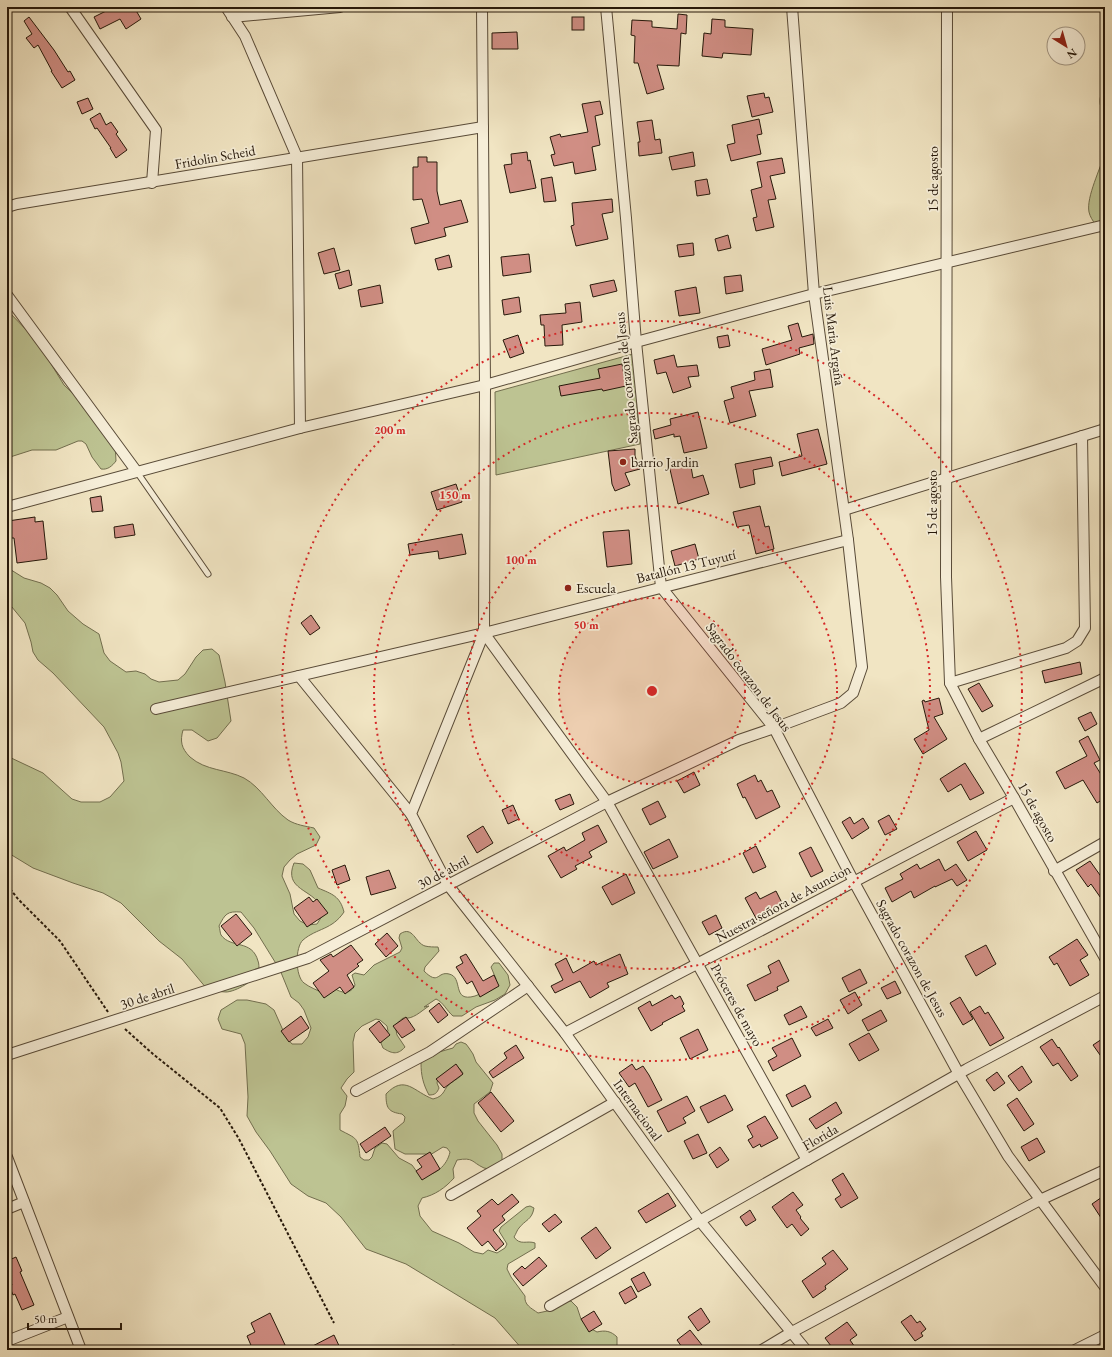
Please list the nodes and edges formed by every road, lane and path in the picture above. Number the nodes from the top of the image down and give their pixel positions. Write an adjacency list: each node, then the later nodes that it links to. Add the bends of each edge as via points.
1 (70, 7): 11 (street, Fridolin Scheid, via 156,130)
2 (226, 7): 8 (street)
3 (340, 7): 8 (street)
4 (482, 7): 9 (street)
5 (606, 7): 17 (street, Sagrado corazon de Jesus)
6 (792, 7): 15 (street, Luis Maria Argaña)
7 (947, 7): 14 (street, 15 de agosto)
8 (232, 17): 10 (street, via 246,36)
9 (483, 127): 10 (street, Fridolin Scheid); 18 (street)
10 (297, 157): 11 (street, Fridolin Scheid); 19 (street)
11 (152, 183): 12 (street, via 17,204)
12 (7, 208)
13 (1105, 225): 14 (street)
14 (947, 262): 15 (street); 23 (street, 15 de agosto)
15 (814, 294): 17 (street); 25 (street, Luis Maria Argaña)
16 (7, 295): 22 (street)
17 (636, 342): 18 (street); 28 (street, Sagrado corazon de Jesus)
18 (485, 385): 19 (street); 29 (street)
19 (300, 428): 22 (street)
20 (1105, 429): 21 (street)
21 (1082, 436): 23 (street); 33 (street, via 1085,628 1077,641 1066,648)
22 (137, 472): 24 (street); 27 (lane)
23 (946, 478): 25 (street); 33 (street, 15 de agosto)
24 (7, 507)
25 (844, 510): 26 (street, Luis Maria Argaña)
26 (848, 540): 28 (street, Batallón 13 Tuyutí); 30 (street, Luis Maria Argaña)
27 (208, 574)
28 (661, 587): 29 (street, Batallón 13 Tuyutí); 35 (street, Sagrado corazon de Jesus)
29 (484, 633): 31 (street, Batallón 13 Tuyutí); 38 (street, Próceres de mayo); 39 (street)
30 (862, 667): 35 (street, 30 de abril, via 853,693 841,703)
31 (299, 676): 34 (street, Batallón 13 Tuyutí); 39 (street, Internacional)
32 (1105, 678): 36 (street)
33 (950, 684): 36 (street, 15 de agosto)
34 (156, 709)
35 (774, 728): 38 (street, 30 de abril, via 739,740); 42 (street, Sagrado corazon de Jesus)
36 (979, 739): 37 (street, 15 de agosto)
37 (1014, 798): 41 (street, 15 de agosto); 42 (street, Nuestra señora de Asuncion)
38 (607, 802): 44 (street, 30 de abril); 46 (street, Próceres de mayo)
39 (411, 814): 44 (street, Internacional)
40 (1105, 842): 41 (street)
41 (1054, 871): 45 (street, 15 de agosto)
42 (854, 882): 46 (street, Nuestra señora de Asuncion); 52 (street, Sagrado corazon de Jesus)
43 (7, 885): 49 (path, via 60,941 107,1011)
44 (448, 885): 47 (street, Internacional); 49 (street, 30 de abril, via 308,958)
45 (1105, 958)
46 (698, 964): 50 (street, Nuestra señora de Asuncion); 56 (street, Próceres de mayo)
47 (528, 986): 50 (street, Internacional); 53 (street, via 430,1052)
48 (1105, 996): 52 (street, Florida)
49 (116, 1020): 51 (street, 30 de abril); 66 (path, via 153,1054 220,1108 239,1139)
50 (565, 1033): 54 (street, Internacional)
51 (7, 1055)
52 (959, 1074): 56 (street, Florida); 59 (street, Sagrado corazon de Jesus, via 1008,1156)
53 (356, 1091)
54 (615, 1102): 58 (street); 62 (street, Internacional)
55 (7, 1157): 60 (street)
56 (807, 1160): 62 (street, Florida)
57 (1105, 1170): 59 (street)
58 (451, 1195)
59 (1040, 1200): 63 (street, Sagrado corazon de Jesus); 67 (street)
60 (24, 1202): 61 (street); 65 (street)
61 (7, 1209)
62 (700, 1221): 64 (street, Florida); 67 (street, Internacional)
63 (1105, 1287)
64 (550, 1306)
65 (68, 1317): 69 (street); 70 (street)
66 (334, 1323)
67 (792, 1332): 71 (street); 72 (street, Internacional)
68 (1105, 1335): 73 (street)
69 (7, 1341)
70 (81, 1350)
71 (762, 1350)
72 (806, 1350)
73 (1075, 1350)

